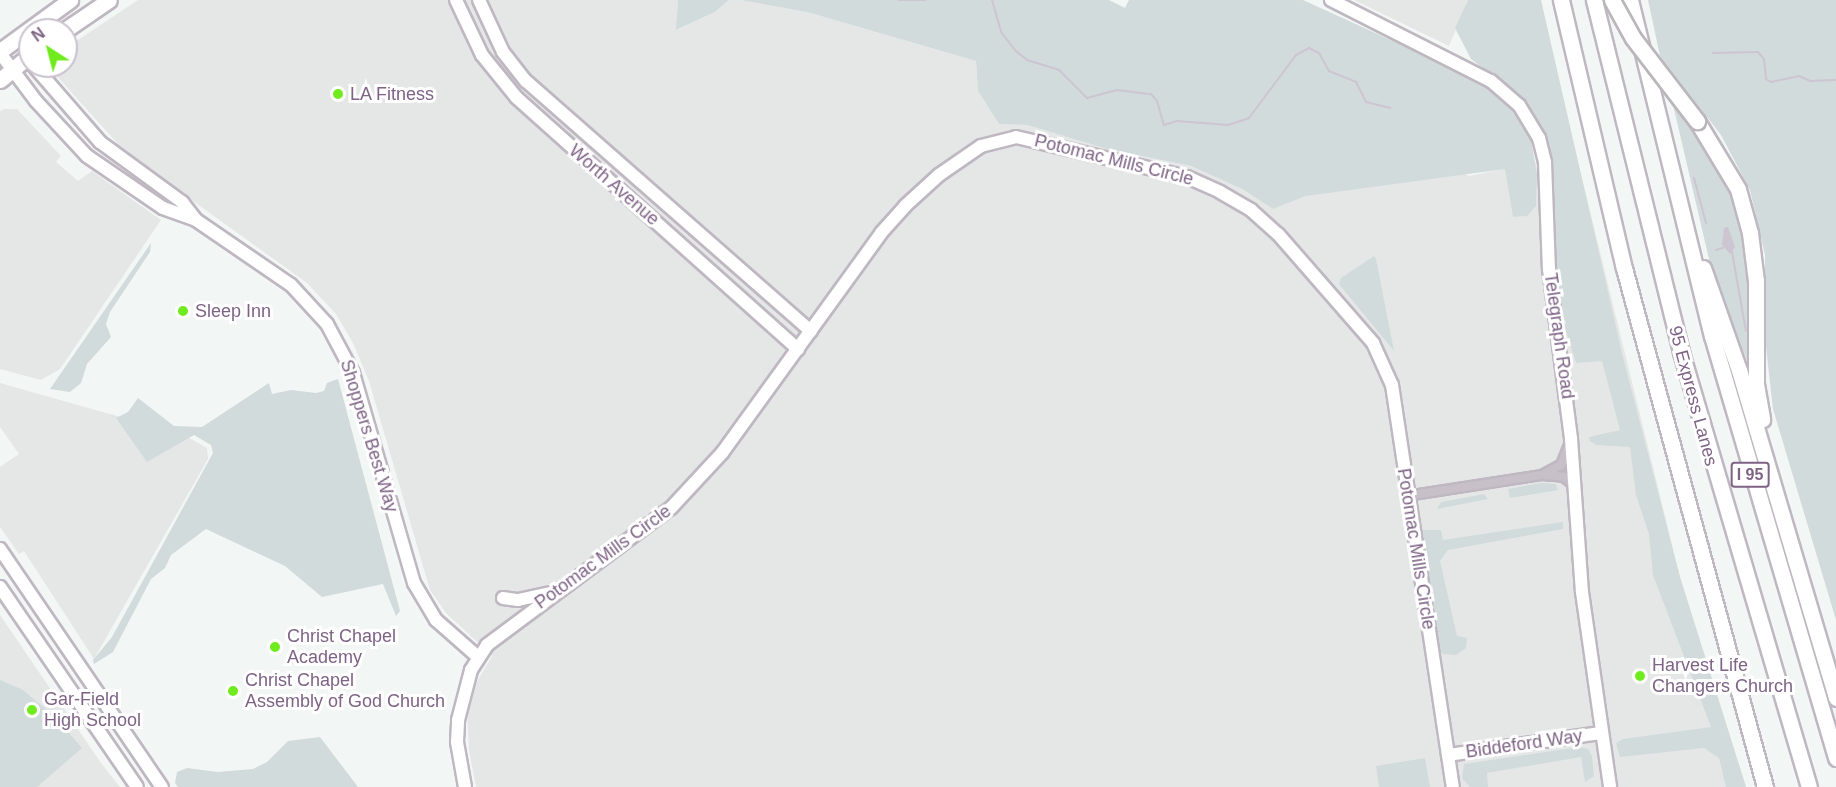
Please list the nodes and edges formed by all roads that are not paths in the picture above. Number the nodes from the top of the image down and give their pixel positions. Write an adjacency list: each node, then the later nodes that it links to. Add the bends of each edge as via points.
1 (70, 0): 11 (highway)
2 (109, 0): 10 (highway)
3 (456, 0): 21 (street, Worth Avenue, via 482,55 517,98)
4 (479, 0): 20 (street, Worth Avenue, via 503,52 526,81)
5 (1331, 0): 22 (street, Telegraph Road, via 1454,59 1501,88 1527,116 1539,138 1545,162 1549,269)
6 (1561, 0): 33 (highway, via 1630,289)
7 (1594, 0): 48 (highway, 95 Express Lanes, via 1681,352)
8 (1612, 0): 25 (highway, bridge, via 1633,38 1697,121 1738,189 1750,233 1756,281 1756,384)
9 (1630, 0): 18 (highway, I 95)
10 (78, 21)
11 (13, 41): 12 (street, Shoppers Best Way); 13 (highway)
12 (18, 47)
13 (0, 52): 15 (street, Shoppers Best Way)
14 (18, 66): 15 (highway)
15 (12, 69): 17 (highway); 19 (street, Shoppers Best Way, via 87,156 163,208)
16 (45, 78): 19 (street, Shoppers Best Way, via 100,142 182,202)
17 (0, 80)
18 (1674, 189): 25 (highway, via 1735,358); 39 (highway, I 95, via 1763,520)
19 (196, 220): 32 (street, Shoppers Best Way, via 291,285 338,341 359,391 414,583 436,620)
20 (810, 331): 21 (street, Potomac Mills Circle); 26 (street, Potomac Mills Circle, via 906,204 939,175 992,141 1026,138 1097,159 1187,177 1261,217 1373,344 1392,385)
21 (798, 349): 29 (street, Potomac Mills Circle, via 697,483 655,522)
22 (1571, 439): 23 (street, via 1562,463); 24 (street, Telegraph Road)
23 (1542, 474): 24 (street, via 1564,477); 26 (street)
24 (1576, 487): 36 (street, Telegraph Road, via 1582,592)
25 (1775, 495): 31 (highway)
26 (1406, 496): 37 (street, Potomac Mills Circle)
27 (0, 549): 38 (street)
28 (0, 587): 40 (street)
29 (558, 591): 30 (street, via 518,600); 32 (street, Potomac Mills Circle, via 511,624)
30 (503, 598)
31 (1820, 647): 34 (highway); 35 (highway)
32 (478, 657): 43 (street, Potomac Mills Circle, via 466,683 458,720 457,742)
33 (1736, 674): 46 (highway); 47 (highway)
34 (1836, 686)
35 (1836, 698)
36 (1601, 733): 37 (street, Biddeford Way); 45 (street, Telegraph Road)
37 (1448, 755): 44 (street, Potomac Mills Circle)
38 (139, 757): 40 (street); 42 (street)
39 (1836, 758)
40 (123, 768): 41 (street)
41 (137, 787)
42 (162, 787)
43 (465, 787)
44 (1452, 787)
45 (1610, 787)
46 (1765, 787)
47 (1774, 787)
48 (1809, 787)

